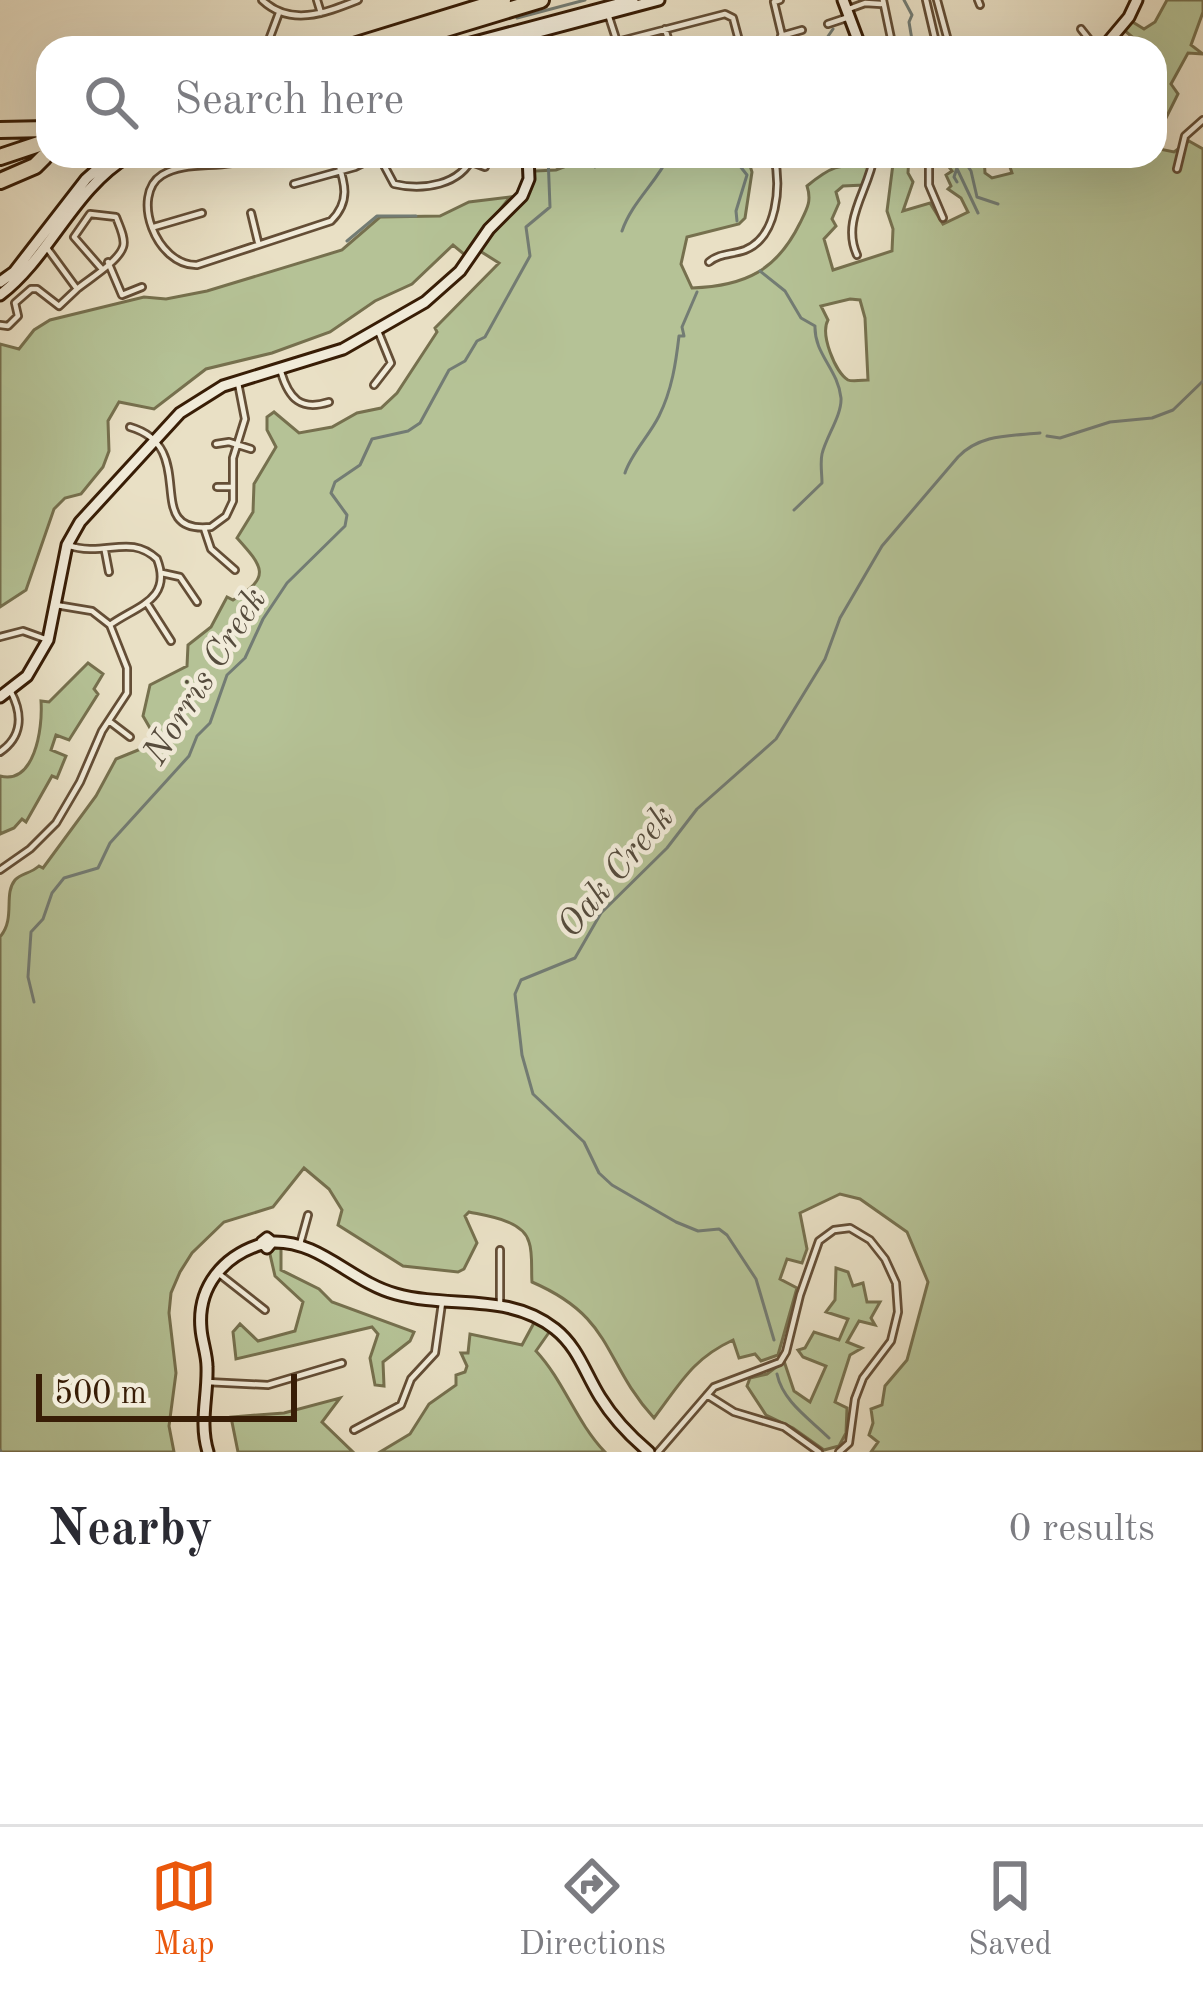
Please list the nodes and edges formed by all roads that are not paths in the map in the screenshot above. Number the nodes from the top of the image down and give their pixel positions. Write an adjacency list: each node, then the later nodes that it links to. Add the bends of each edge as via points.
1 (262, 0): 16 (street)
2 (316, 0): 17 (street)
3 (358, 0): 17 (street)
4 (503, 0): 23 (highway)
5 (541, 0): 24 (highway)
6 (632, 0): 15 (street)
7 (659, 0): 15 (street)
8 (780, 0): 31 (street, via 774,2)
9 (926, 0): 14 (street)
10 (1136, 0): 36 (street)
11 (883, 2): 13 (street); 32 (street)
12 (938, 3): 14 (street); 34 (street)
13 (846, 9): 18 (street)
14 (929, 9): 33 (street)
15 (606, 10): 25 (street); 26 (street); 27 (street)
16 (279, 13): 17 (street); 22 (street)
17 (320, 13)
18 (828, 24)
19 (665, 28): 28 (street); 29 (street); 30 (street, via 730,15)
20 (1081, 29): 35 (street)
21 (802, 30): 31 (street)
22 (271, 36)
23 (385, 36)
24 (422, 36)
25 (501, 36)
26 (518, 36)
27 (615, 36)
28 (643, 36)
29 (667, 36)
30 (737, 36)
31 (781, 36)
32 (890, 36)
33 (935, 36)
34 (947, 36)
35 (1088, 36)
36 (1111, 36)
37 (1203, 120): 55 (street, via 1183,140)
38 (36, 129): 39 (highway)
39 (0, 130)
40 (36, 152): 42 (highway)
41 (36, 156): 56 (highway)
42 (0, 157)
43 (36, 165): 58 (highway)
44 (98, 168): 67 (street)
45 (113, 168): 67 (street)
46 (187, 168): 61 (street, via 168,171)
47 (339, 168): 57 (street)
48 (350, 168): 57 (street)
49 (384, 168): 50 (street, via 393,186 416,187 448,182)
50 (463, 168)
51 (529, 168): 77 (street, via 525,191 460,271)
52 (775, 168): 70 (street, via 778,193 766,231 750,248)
53 (872, 168): 68 (street, via 853,215)
54 (929, 168): 64 (street)
55 (1177, 169)
56 (0, 171)
57 (340, 172): 59 (street); 66 (street, via 347,205 323,225)
58 (0, 181)
59 (293, 184)
60 (142, 185): 61 (street)
61 (151, 188): 65 (street)
62 (202, 213): 65 (street)
63 (250, 213): 66 (street)
64 (943, 218)
65 (154, 227): 66 (street, via 174,266)
66 (258, 242)
67 (42, 244): 72 (street); 74 (street); 75 (street)
68 (857, 255)
69 (108, 262): 71 (street); 71 (street, via 124,245 116,217 90,214 74,237); 73 (street, via 122,295)
70 (710, 262)
71 (101, 268): 74 (street)
72 (0, 282)
73 (142, 287)
74 (77, 289): 76 (street, via 55,306 31,289 15,303 18,316)
75 (0, 295)
76 (0, 325)
77 (379, 331): 78 (street); 80 (street, via 391,363)
78 (281, 372): 79 (street); 81 (street, via 298,404)
79 (238, 381): 83 (street, via 197,400); 85 (street, via 245,419)
80 (374, 385)
81 (329, 402)
82 (130, 427): 83 (street)
83 (155, 441): 89 (street, via 170,461 166,508); 90 (street)
84 (216, 444): 85 (street)
85 (236, 444): 86 (street); 88 (street)
86 (251, 449)
87 (218, 487): 88 (street)
88 (232, 487): 89 (street, via 226,516)
89 (204, 528): 92 (street, via 207,544)
90 (67, 545): 91 (street); 96 (street)
91 (105, 551): 93 (street); 94 (street, via 143,548)
92 (235, 570)
93 (109, 572)
94 (162, 573): 95 (street, via 180,577); 97 (street)
95 (197, 602)
96 (56, 605): 98 (street, via 92,611); 100 (street)
97 (148, 605): 98 (street); 101 (street)
98 (110, 626): 103 (street, via 129,681)
99 (0, 637): 100 (street, via 23,631)
100 (48, 640): 102 (street)
101 (170, 641)
102 (6, 695): 105 (street, via 19,708 18,731)
103 (109, 722): 104 (street); 106 (street, via 56,823)
104 (130, 737)
105 (0, 752)
106 (0, 870)
107 (308, 1215): 108 (street)
108 (300, 1244): 110 (street, via 267,1243); 111 (street, via 376,1288)
109 (500, 1250): 112 (street)
110 (216, 1272): 113 (street); 115 (street, via 201,1308)
111 (443, 1301): 112 (street); 117 (street, via 435,1353 399,1408)
112 (500, 1304): 119 (street, via 538,1318 569,1342 615,1419)
113 (265, 1310)
114 (342, 1364): 115 (street, via 260,1386)
115 (206, 1382): 118 (street)
116 (706, 1395): 120 (street); 121 (street, via 784,1427); 122 (street, via 780,1362 819,1241 840,1229 860,1232 886,1259 898,1312 891,1341 860,1384 849,1443)
117 (354, 1430)
118 (208, 1452)
119 (649, 1452)
120 (658, 1452)
121 (820, 1452)
122 (839, 1452)

